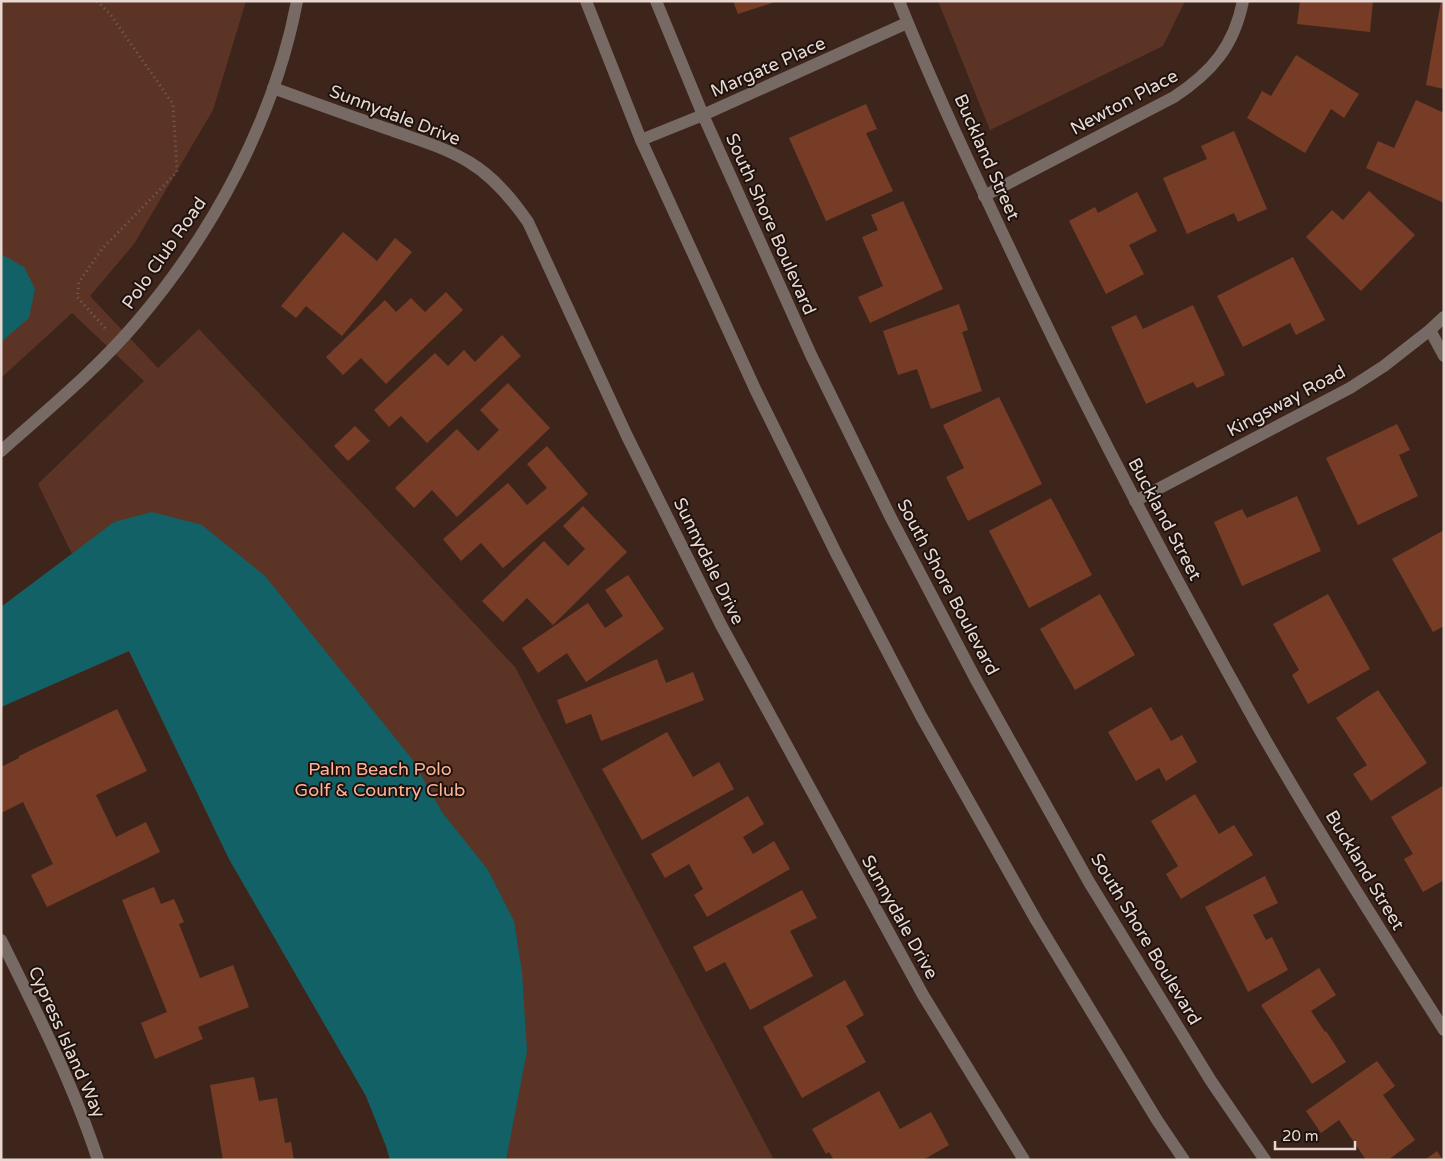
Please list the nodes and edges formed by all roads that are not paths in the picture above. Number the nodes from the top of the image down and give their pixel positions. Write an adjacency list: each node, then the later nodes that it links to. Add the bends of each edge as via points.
1 (297, 1): 7 (street, Polo Club Road)
2 (586, 1): 9 (street)
3 (656, 1): 8 (street, South Shore Boulevard)
4 (899, 1): 6 (street, Buckland Street)
5 (1243, 1): 10 (street, Newton Place, via 1233,35 1222,54 1192,85)
6 (907, 23): 8 (street, Margate Place); 10 (street, Buckland Street)
7 (273, 88): 14 (street, Polo Club Road, via 246,155 182,264 136,324 83,378); 19 (street, Sunnydale Drive, via 434,145 470,162 502,189 528,222 627,436 720,625 923,995)
8 (703, 115): 9 (street, Margate Place); 21 (street, South Shore Boulevard, via 811,355 891,518 976,678 1089,882 1211,1081)
9 (641, 140): 20 (street, via 760,399 921,716 1036,920)
10 (984, 196): 15 (street, Buckland Street)
11 (1444, 317): 12 (street, Kingsway Road)
12 (1430, 330): 13 (street); 15 (street, Kingsway Road, via 1350,388)
13 (1444, 356)
14 (1, 451)
15 (1135, 501): 17 (street, Buckland Street, via 1258,727 1363,903)
16 (1, 940): 18 (street, Cypress Island Way, via 55,1051)
17 (1444, 1030)
18 (98, 1160)
19 (1024, 1160)
20 (1184, 1160)
21 (1265, 1160)

